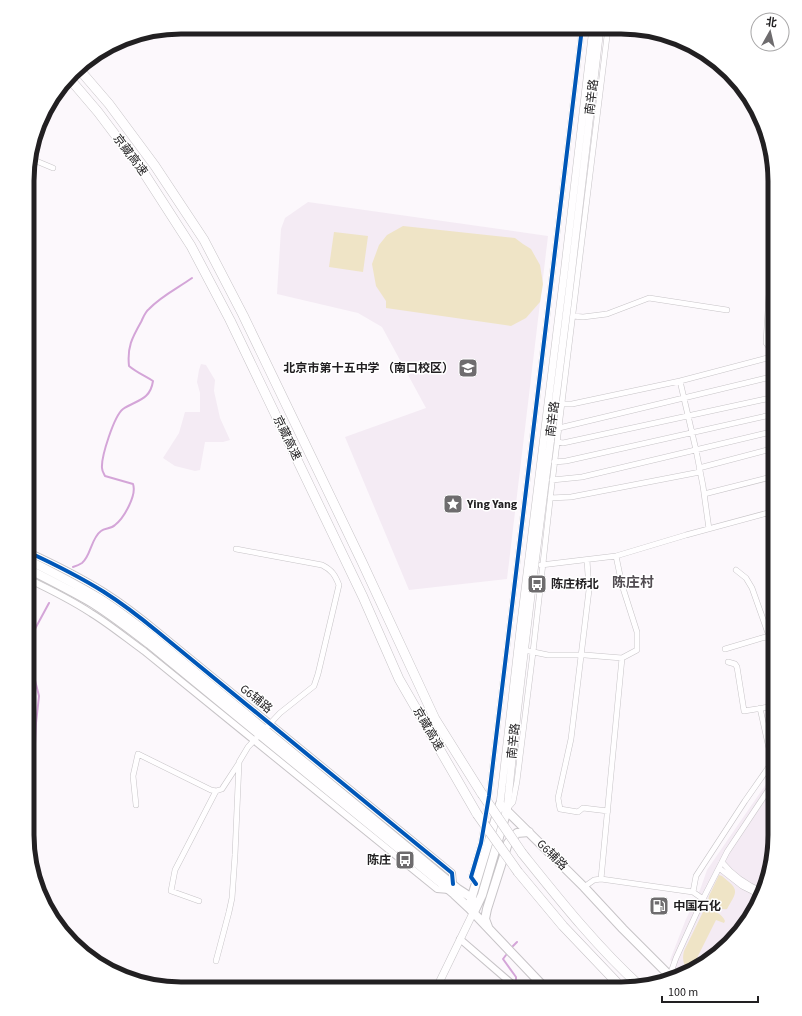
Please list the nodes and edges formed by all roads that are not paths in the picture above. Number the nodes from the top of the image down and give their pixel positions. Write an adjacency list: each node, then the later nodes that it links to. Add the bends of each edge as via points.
1 (581, 34): 7 (street)
2 (593, 34): 8 (main road, 南辛路)
3 (599, 34): 8 (main road, 南辛路)
4 (607, 34): 8 (street)
5 (82, 72): 64 (highway, 京藏高速, via 155,166 204,240 281,392 435,719)
6 (72, 82): 90 (highway, 京藏高速, bridge, via 144,173 191,246 230,320 363,597 399,678 477,814 518,872 563,926)
7 (575, 91): 8 (street); 42 (street)
8 (592, 93): 13 (street); 44 (main road, 南辛路, via 562,294)
9 (35, 161): 10 (street)
10 (53, 168)
11 (727, 310): 13 (street, via 649,298 607,314)
12 (768, 311): 14 (street)
13 (573, 316): 20 (street)
14 (768, 346)
15 (768, 358): 17 (street)
16 (768, 378): 18 (street)
17 (680, 381): 18 (street); 20 (street)
18 (684, 398): 21 (street); 23 (street)
19 (768, 399): 21 (street)
20 (562, 404): 23 (street)
21 (688, 416): 24 (street); 26 (street, via 563,443)
22 (768, 416): 24 (street)
23 (559, 428): 26 (street)
24 (692, 433): 27 (street); 29 (street)
25 (768, 433): 27 (street)
26 (557, 442): 29 (street)
27 (696, 450): 30 (street); 32 (street, via 582,477)
28 (768, 450): 30 (street)
29 (554, 462): 32 (street)
30 (700, 470): 33 (street); 34 (street, via 571,497)
31 (768, 478): 33 (street)
32 (552, 480): 34 (street)
33 (704, 494): 36 (street)
34 (550, 498): 43 (street)
35 (768, 512): 36 (street)
36 (709, 529): 39 (street)
37 (236, 549): 58 (street, via 322,565 329,568 339,585 314,686 280,713)
38 (34, 555): 58 (street, G6辅路, via 97,588 132,611 164,636)
39 (616, 556): 40 (street); 54 (street, via 622,585 638,632 637,650)
40 (587, 560): 43 (street); 53 (street, via 589,590)
41 (34, 563): 58 (main road, G6辅路, via 99,598 128,618)
42 (518, 564): 44 (street); 64 (street)
43 (543, 565): 44 (street); 52 (street)
44 (531, 566): 51 (main road, 南辛路); 66 (main road, 南辛路, via 505,757)
45 (736, 570): 48 (street, via 746,578 752,588)
46 (34, 572): 58 (main road, G6辅路, via 117,620)
47 (34, 582): 58 (street, G6辅路, via 90,612)
48 (768, 631)
49 (768, 637): 50 (street)
50 (726, 649)
51 (524, 650): 52 (street); 66 (main road, 南辛路)
52 (534, 652): 53 (street, via 548,655); 66 (street, via 515,796 513,802)
53 (581, 655): 54 (street); 67 (street, via 570,739 558,798 560,809 578,812 583,808)
54 (622, 658): 67 (street)
55 (728, 662): 57 (street, via 737,667 744,711)
56 (768, 707): 57 (street)
57 (760, 708): 59 (street)
58 (262, 732): 60 (street, via 248,746); 73 (main road, G6辅路); 73 (street, G6辅路, via 452,873)
59 (768, 740)
60 (239, 762): 63 (street, via 222,789); 84 (street, via 232,898)
61 (768, 767): 76 (street, via 696,876)
62 (768, 790): 69 (street)
63 (216, 791): 65 (street, via 138,754 132,776); 80 (street, via 175,870 171,891)
64 (486, 795): 66 (street); 72 (street, via 481,843 471,877); 91 (highway, 京藏高速, bridge, via 522,853 567,909)
65 (136, 804)
66 (504, 807): 68 (main road, G6辅路); 72 (main road); 81 (main road, via 482,894)
67 (608, 811): 71 (street)
68 (529, 832): 74 (main road, G6辅路); 82 (main road, via 517,833 508,843 487,909)
69 (722, 862): 70 (street); 75 (street, via 742,881)
70 (719, 868): 77 (street, via 742,886); 79 (street)
71 (601, 879): 74 (street, via 594,880); 76 (street)
72 (476, 884): 78 (main road)
73 (451, 887): 78 (main road, G6辅路); 81 (main road, G6辅路)
74 (584, 887): 86 (main road, G6辅路)
75 (758, 889)
76 (693, 892): 79 (street)
77 (756, 892)
78 (472, 898): 81 (main road)
79 (703, 899): 85 (street)
80 (199, 901)
81 (471, 910): 82 (main road, G6辅路); 83 (main road)
82 (488, 928): 89 (main road, G6辅路)
83 (460, 939): 87 (main road); 88 (street)
84 (216, 961)
85 (671, 973)
86 (668, 974)
87 (439, 982)
88 (510, 982)
89 (539, 982)
90 (616, 982)
91 (635, 982)

